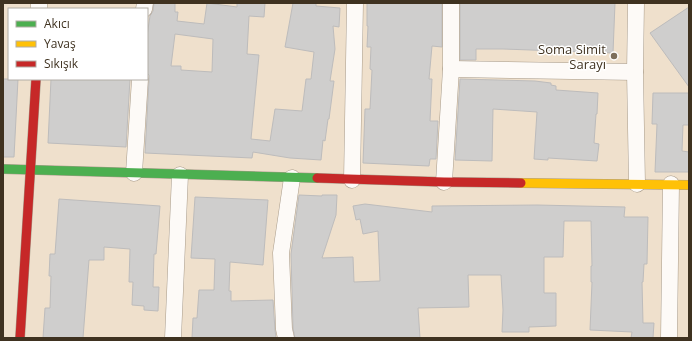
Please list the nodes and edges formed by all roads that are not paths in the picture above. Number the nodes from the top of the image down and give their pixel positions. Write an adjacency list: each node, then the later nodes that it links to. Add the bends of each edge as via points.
1 (355, 3): 13 (street)
2 (451, 3): 4 (street)
3 (636, 3): 5 (street)
4 (451, 69): 5 (street); 14 (street)
5 (635, 72): 15 (street)
6 (36, 80): 9 (street)
7 (140, 80): 10 (street)
8 (3, 169): 9 (street)
9 (31, 170): 10 (street); 18 (street)
10 (134, 173): 11 (street)
11 (180, 175): 12 (street); 19 (street)
12 (292, 178): 13 (street); 20 (street, via 281,253)
13 (352, 180): 14 (street)
14 (444, 182): 15 (street)
15 (637, 184): 16 (street)
16 (671, 184): 17 (street); 21 (street)
17 (689, 185)
18 (20, 338)
19 (173, 338)
20 (286, 338)
21 (669, 338)

